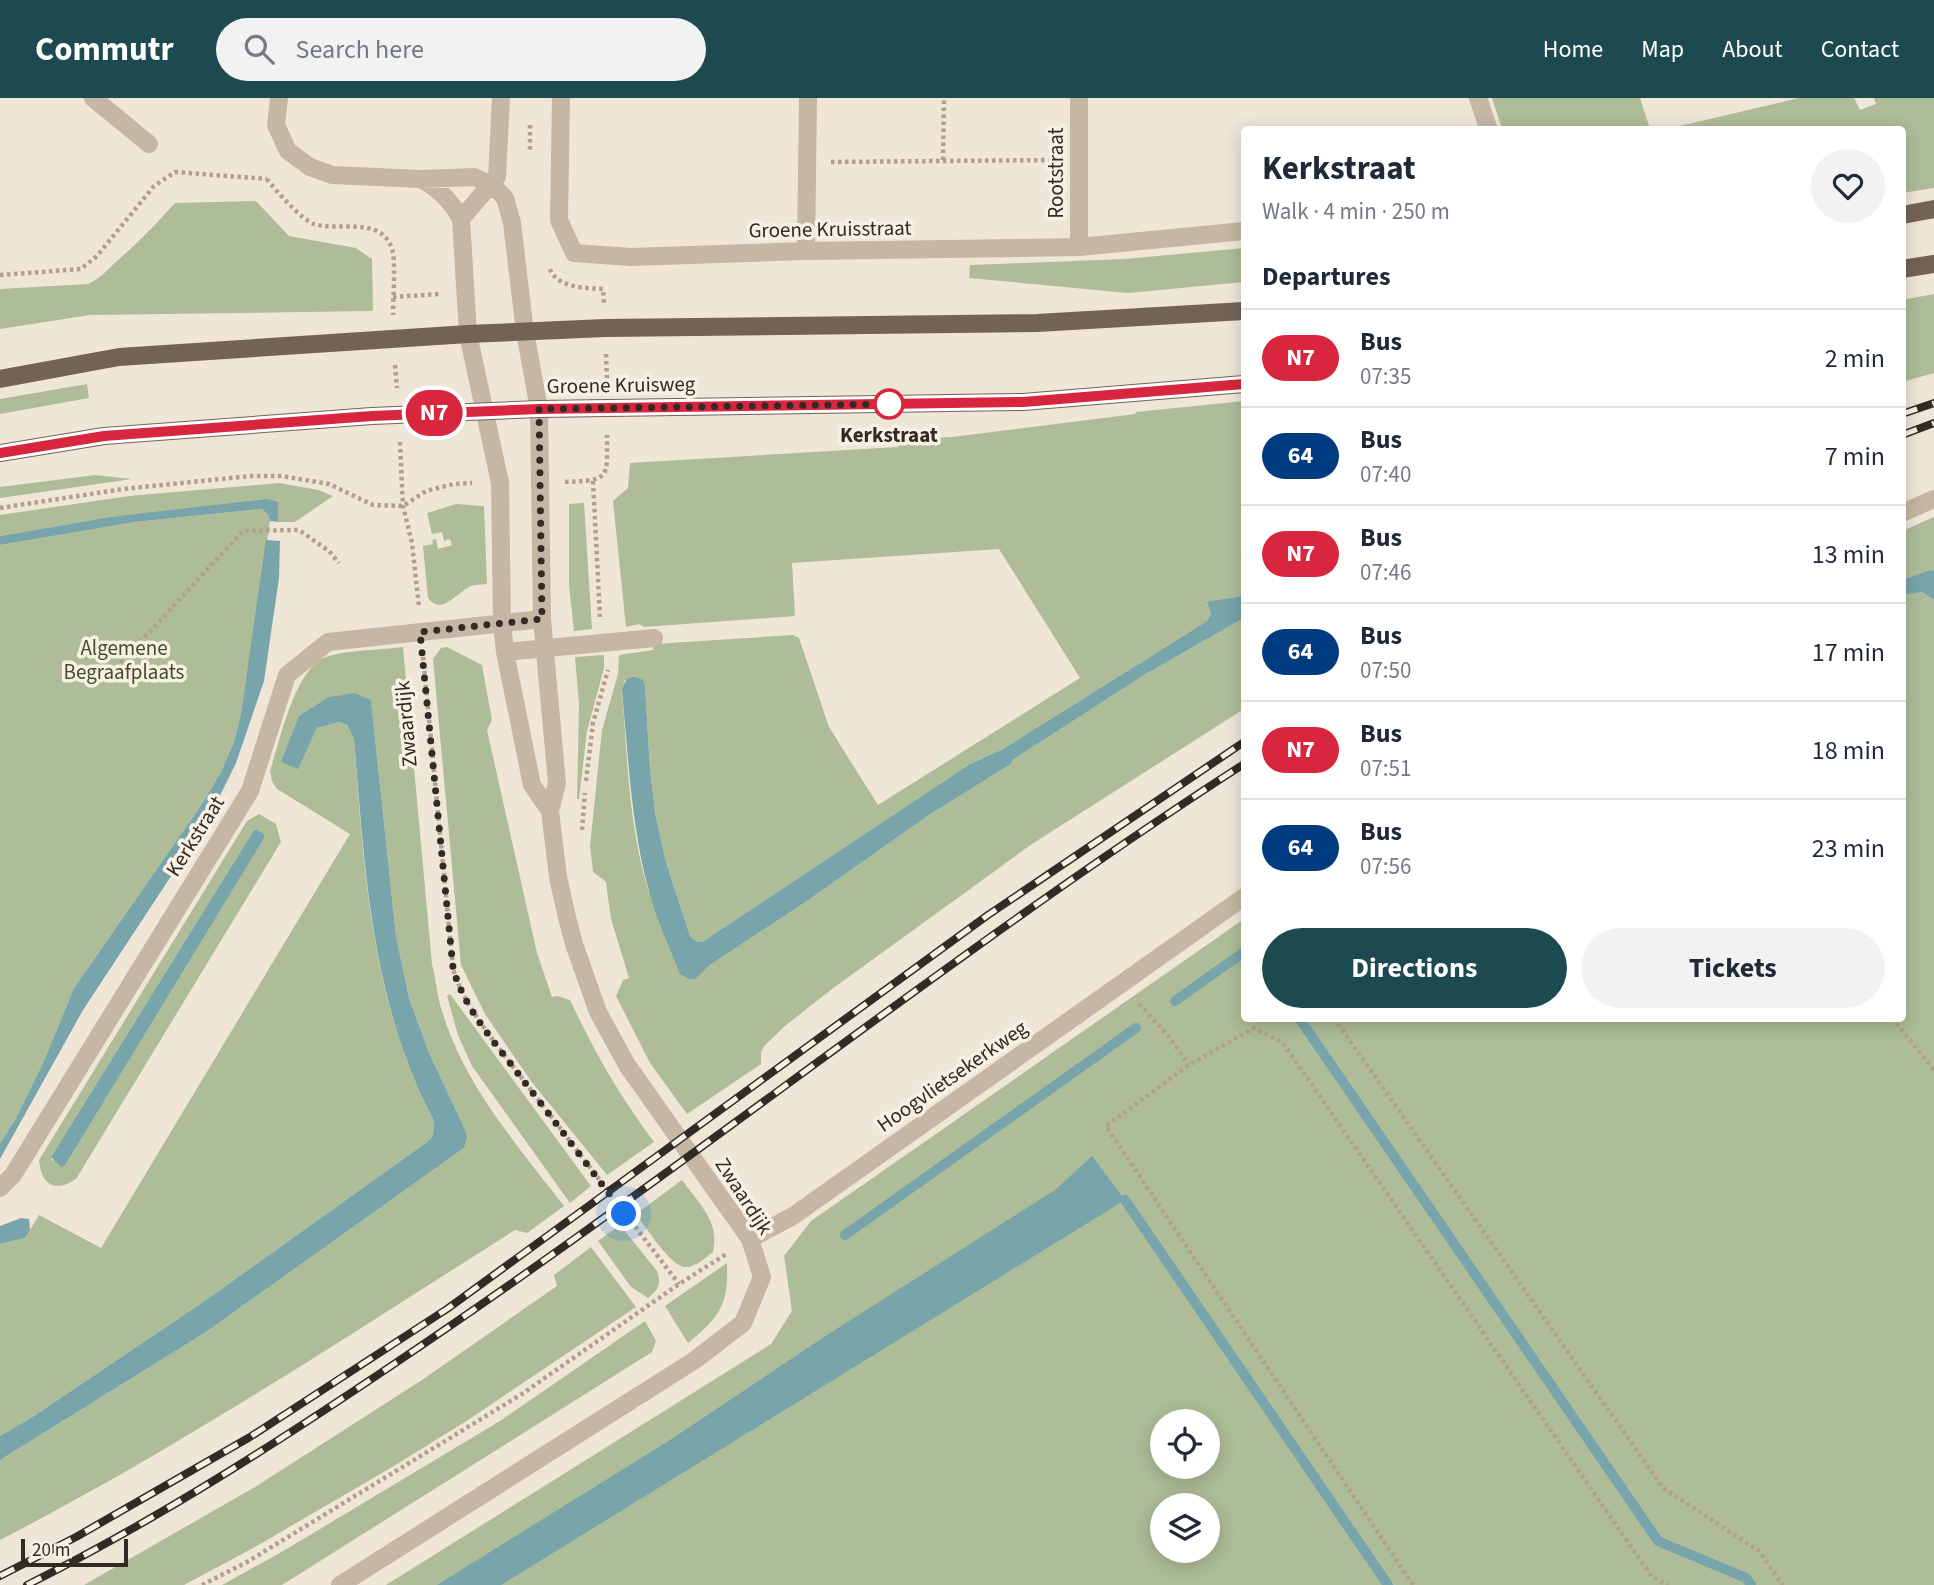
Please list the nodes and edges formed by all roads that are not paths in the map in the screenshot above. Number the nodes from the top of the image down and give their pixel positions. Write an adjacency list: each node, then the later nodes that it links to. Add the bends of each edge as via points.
1 (93, 98): 9 (street)
2 (279, 98): 10 (street, via 276,125 288,151 310,167 332,175)
3 (501, 98): 11 (street, via 497,177)
4 (561, 98): 17 (street, Groene Kruisstraat, via 559,219 574,253 631,257)
5 (808, 98): 17 (street)
6 (1079, 98): 16 (street, Rootstraat)
7 (1478, 98): 8 (street)
8 (1488, 126)
9 (149, 144)
10 (421, 179): 11 (street, via 474,177); 14 (street, via 438,189)
11 (491, 184): 14 (street); 21 (street, Zwaardijk, via 505,198 512,223)
12 (1934, 209): 13 (main road)
13 (1906, 214)
14 (461, 219): 22 (street, Zwaardijk)
15 (1241, 231): 16 (street, Groene Kruisstraat)
16 (1079, 247): 17 (street, Groene Kruisstraat)
17 (806, 251)
18 (1934, 264): 19 (main road)
19 (1906, 268)
20 (1241, 311): 21 (main road, via 1037,323)
21 (525, 332): 22 (main road); 25 (street, Zwaardijk)
22 (468, 334): 23 (main road, via 119,357); 26 (street, Zwaardijk)
23 (0, 379)
24 (1241, 384): 25 (main road, Groene Kruisweg, via 1023,402)
25 (539, 409): 26 (main road, Groene Kruisweg); 30 (street, Zwaardijk)
26 (485, 411): 27 (main road, Groene Kruisweg, via 104,436); 31 (street, Zwaardijk, via 500,483)
27 (0, 453)
28 (1934, 499): 29 (street)
29 (1906, 511)
30 (542, 619): 31 (street, Kerkstraat); 33 (street, Zwaardijk)
31 (495, 624): 34 (street, Zwaardijk); 37 (street, Kerkstraat, via 328,642 287,675 250,791 13,1175)
32 (654, 638): 33 (street)
33 (544, 647): 34 (street); 35 (street, Zwaardijk, via 557,783)
34 (505, 652): 35 (street, Zwaardijk, via 531,785)
35 (550, 811): 38 (street, Zwaardijk, via 566,913 598,1012 627,1065)
36 (1241, 899): 38 (street, Hoogvlietsekerkweg, via 793,1216)
37 (0, 1188)
38 (750, 1239): 39 (street, Zwaardijk, via 762,1277 743,1323 695,1360)
39 (340, 1585)

